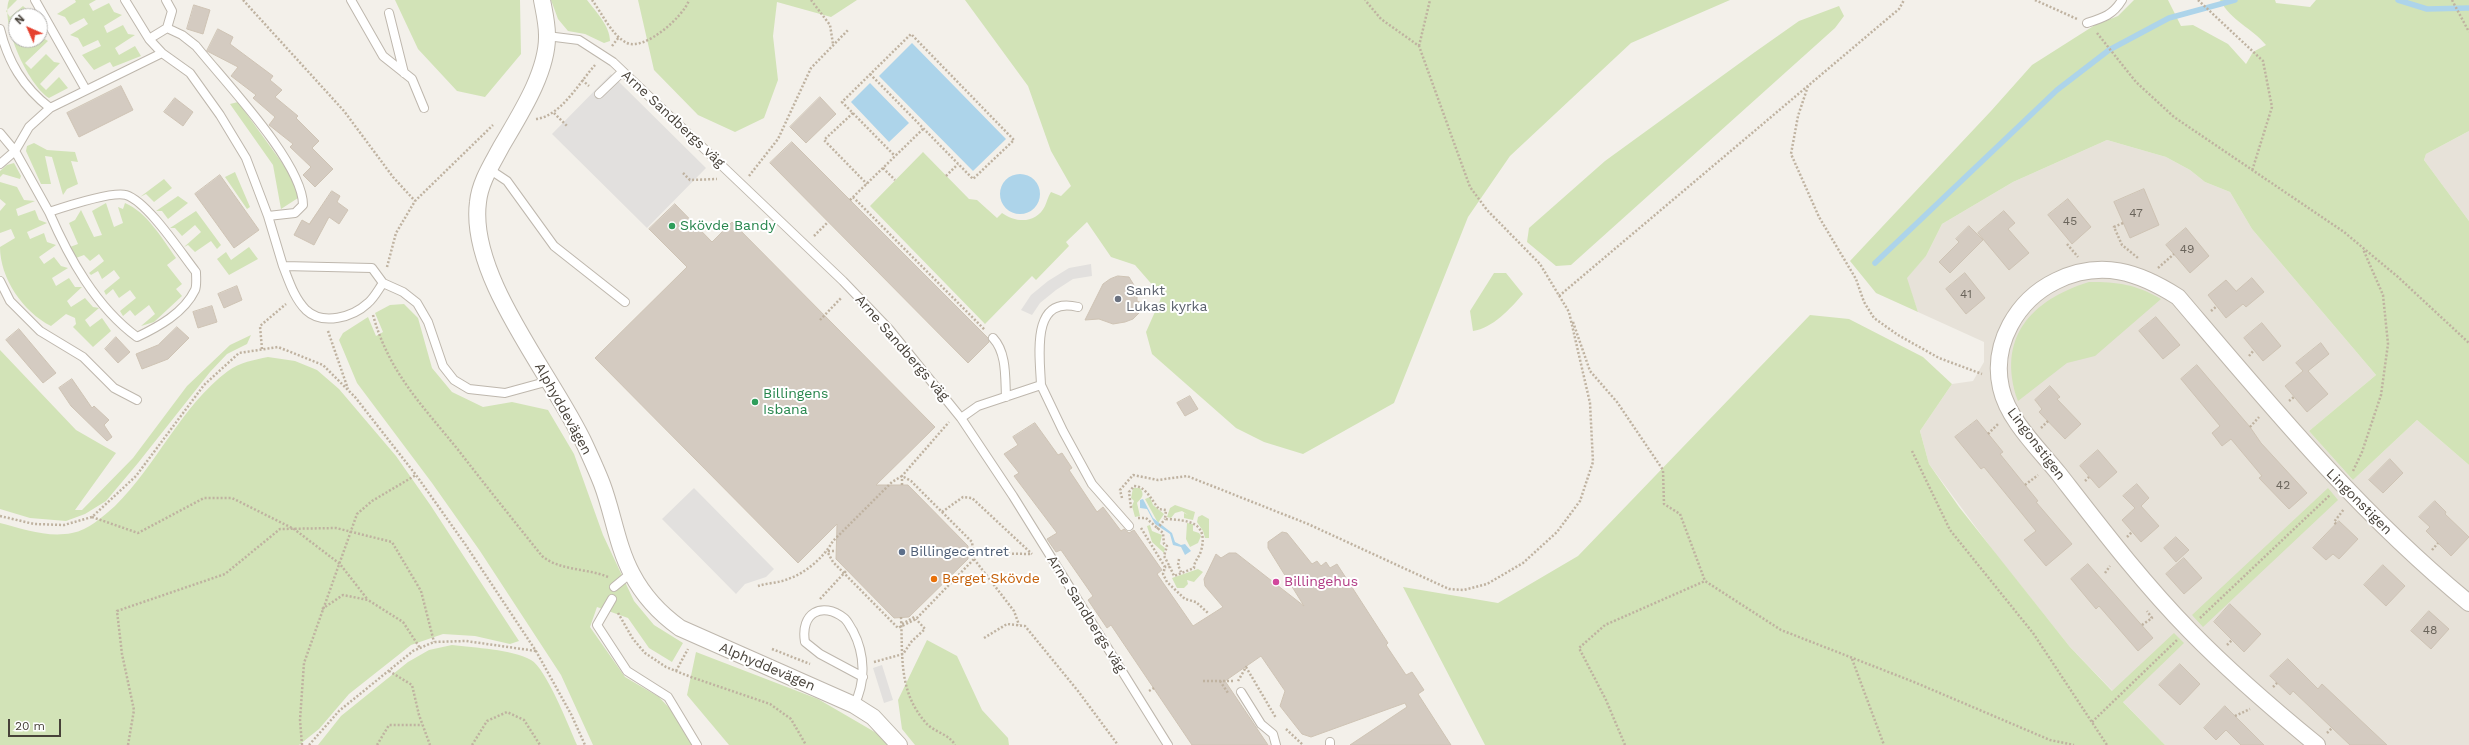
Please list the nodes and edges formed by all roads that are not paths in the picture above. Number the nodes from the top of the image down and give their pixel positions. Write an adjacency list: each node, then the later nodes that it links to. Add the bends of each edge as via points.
1 (35, 0): 16 (lane)
2 (125, 0): 12 (lane)
3 (166, 0): 9 (lane, via 172,11)
4 (351, 0): 15 (lane, via 383,56)
5 (542, 0): 11 (street, Alphyddevägen)
6 (2122, 0): 8 (lane, via 2115,11 2107,17)
7 (389, 12): 15 (lane)
8 (2087, 23)
9 (167, 28): 12 (lane); 25 (lane, via 196,46 267,133 293,170 303,193 303,205 295,214)
10 (0, 29): 18 (lane, via 13,67 26,87)
11 (547, 36): 14 (lane, Arne Sandbergs väg, via 579,40 604,55); 23 (street, Alphyddevägen, via 541,68 532,93)
12 (149, 39): 13 (lane)
13 (162, 53): 16 (lane); 25 (lane, via 190,73 220,114 246,158)
14 (622, 72): 17 (lane); 36 (lane, Arne Sandbergs väg, via 843,281 889,330)
15 (404, 73): 19 (lane, via 412,79)
16 (86, 90): 18 (lane)
17 (599, 94)
18 (50, 108): 21 (lane, via 29,127)
19 (424, 108)
20 (0, 133): 21 (lane)
21 (14, 151): 22 (lane); 24 (lane)
22 (0, 164)
23 (489, 169): 29 (lane, via 507,181 554,246); 32 (street, Alphyddevägen, via 480,190 477,213 479,238 487,268)
24 (49, 212): 24 (lane, via 84,200 126,195 146,208 196,272 195,290 180,309 160,327 137,337 119,324 78,270)
25 (268, 216): 26 (lane)
26 (283, 266): 28 (lane, via 372,268); 28 (lane, via 296,296 307,311 323,317 344,318 368,303)
27 (0, 281): 35 (lane, via 10,301 40,331 83,357 114,388)
28 (383, 283): 32 (lane, via 403,292 417,303 428,322 443,366 454,380 464,386 505,394)
29 (626, 302)
30 (1078, 307): 33 (lane, via 1069,304 1056,308 1047,315 1043,323 1040,335)
31 (993, 338): 34 (lane, via 1000,345)
32 (549, 381): 38 (street, Alphyddevägen, via 576,427 602,484)
33 (1041, 385): 34 (lane); 37 (lane, via 1092,484)
34 (1006, 397): 36 (lane, via 978,406)
35 (136, 400)
36 (961, 418): 47 (lane, Arne Sandbergs väg, via 1013,496)
37 (1132, 524)
38 (631, 573): 39 (lane); 44 (street, Alphyddevägen, via 647,599 663,616 680,628)
39 (614, 587)
40 (612, 600): 45 (lane, via 597,625 605,639 627,671 668,697)
41 (2469, 603): 49 (street, Lingonstigen, via 2394,537 2340,484 2178,297 2163,287 2128,272 2095,270 2079,272 2060,279 2043,288 2027,302 2008,331 2001,347 1999,361 2001,389 2020,425 2117,548 2188,629 2260,698)
42 (863, 677): 42 (lane, via 860,645 846,619 828,610 808,618 803,629 805,642 820,654); 44 (lane)
43 (1241, 692): 48 (lane, via 1262,724 1273,734)
44 (854, 705): 46 (street, Alphyddevägen, via 873,717)
45 (697, 745)
46 (900, 745)
47 (1168, 745)
48 (1276, 745)
49 (2317, 745)

